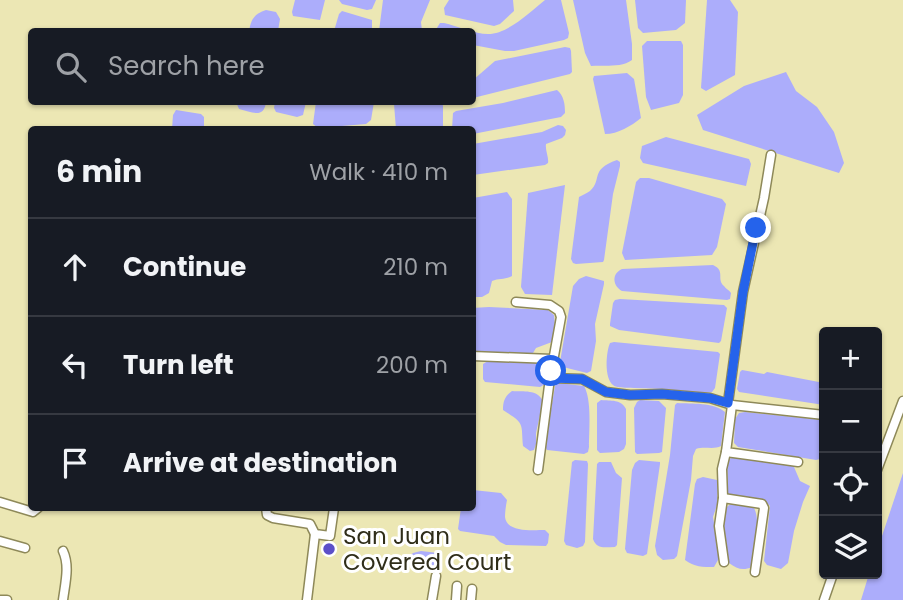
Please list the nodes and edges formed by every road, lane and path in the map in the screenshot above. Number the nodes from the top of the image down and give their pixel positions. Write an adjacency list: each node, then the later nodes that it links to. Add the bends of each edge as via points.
1 (771, 155): 7 (street, via 744,283)
2 (516, 303): 4 (street, via 550,305 559,311)
3 (476, 356): 4 (street)
4 (552, 359): 5 (street)
5 (550, 378): 7 (street, via 582,379 606,392 710,398); 12 (street)
6 (903, 401): 10 (street)
7 (730, 404): 8 (street); 9 (street)
8 (819, 414)
9 (726, 452): 11 (street); 13 (street)
10 (882, 457)
11 (798, 462)
12 (538, 470)
13 (723, 498): 22 (street, via 719,526); 23 (street, via 764,508)
14 (0, 502): 15 (street)
15 (28, 510)
16 (266, 511): 18 (street, via 272,518 310,524)
17 (334, 511): 18 (street, via 330,536)
18 (315, 534): 31 (street)
19 (0, 541): 20 (street)
20 (25, 548)
21 (63, 551): 30 (street, via 68,565)
22 (724, 562)
23 (755, 572)
24 (436, 576): 32 (street)
25 (831, 579): 35 (street)
26 (457, 586): 33 (street)
27 (472, 589): 34 (street)
28 (0, 600): 29 (street)
29 (7, 600)
30 (63, 600)
31 (307, 600)
32 (432, 600)
33 (456, 600)
34 (471, 600)
35 (824, 600)

